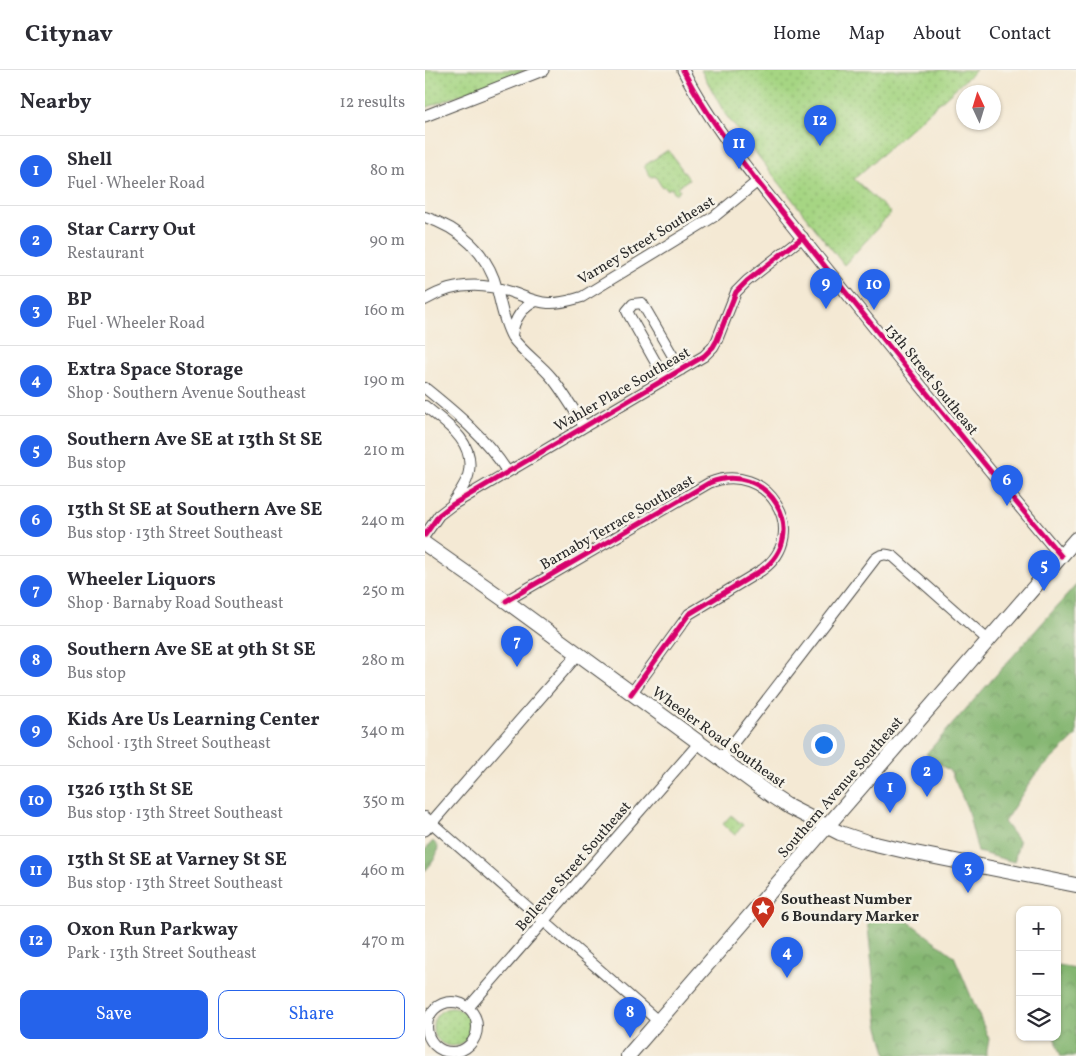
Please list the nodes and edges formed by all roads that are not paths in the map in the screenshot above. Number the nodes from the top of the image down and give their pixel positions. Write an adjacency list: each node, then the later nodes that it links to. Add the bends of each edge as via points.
1 (543, 70): 3 (street)
2 (683, 70): 4 (street, 13th Street Southeast, via 707,112)
3 (425, 116)
4 (758, 181): 6 (street, 13th Street Southeast); 9 (street, Varney Street Southeast, via 719,214 591,293 561,302)
5 (425, 217): 7 (street, via 441,222 475,247 492,271)
6 (803, 237): 11 (street, Wahler Place Southeast, via 736,292 713,347); 23 (street, 13th Street Southeast)
7 (497, 288): 8 (street, Varney Street Southeast, via 461,286); 9 (street, Varney Street Southeast); 10 (street)
8 (425, 300)
9 (535, 300): 10 (street, via 523,308 515,320)
10 (512, 336): 15 (street, via 551,377)
11 (681, 370): 12 (street, Wahler Place Southeast); 12 (street, via 642,303 633,304 627,311)
12 (665, 379): 15 (street, Wahler Place Southeast)
13 (425, 388): 16 (street)
14 (425, 406): 17 (street, via 455,431)
15 (584, 426): 18 (street, Wahler Place Southeast)
16 (480, 435): 17 (street); 18 (street)
17 (467, 451): 19 (street, via 469,471)
18 (507, 471): 19 (street, Wahler Place Southeast)
19 (451, 505): 20 (street, Wahler Place Southeast, via 439,515)
20 (425, 535)
21 (1076, 539): 23 (main road, Southern Avenue Southeast)
22 (425, 544): 24 (main road, Wheeler Road Southeast)
23 (1061, 556): 25 (main road, Southern Avenue Southeast)
24 (506, 601): 26 (main road, Wheeler Road Southeast); 27 (street, Barnaby Terrace Southeast, via 709,483 735,478 762,487 777,502 783,524 781,544 772,561 689,614)
25 (989, 640): 29 (street, via 897,559 889,554 881,555 875,558); 31 (main road, Southern Avenue Southeast)
26 (578, 654): 27 (main road, Wheeler Road Southeast); 30 (street)
27 (631, 694): 28 (main road, Wheeler Road Southeast)
28 (699, 744): 29 (main road, Wheeler Road Southeast); 33 (street, Bellevue Street Southeast)
29 (721, 759): 31 (main road, Wheeler Road Southeast, via 789,807)
30 (427, 823): 33 (street)
31 (827, 827): 32 (main road, Wheeler Road Southeast, via 899,850); 35 (main road, Southern Avenue Southeast)
32 (1076, 885)
33 (545, 922): 34 (street, Bellevue Street Southeast); 35 (street)
34 (468, 1008): 36 (street, via 455,1003 440,1006 430,1017); 37 (street, via 476,1021 475,1036 466,1048)
35 (658, 1021): 38 (main road, Southern Avenue Southeast)
36 (426, 1031): 37 (street, via 436,1046)
37 (453, 1054)
38 (627, 1056)

